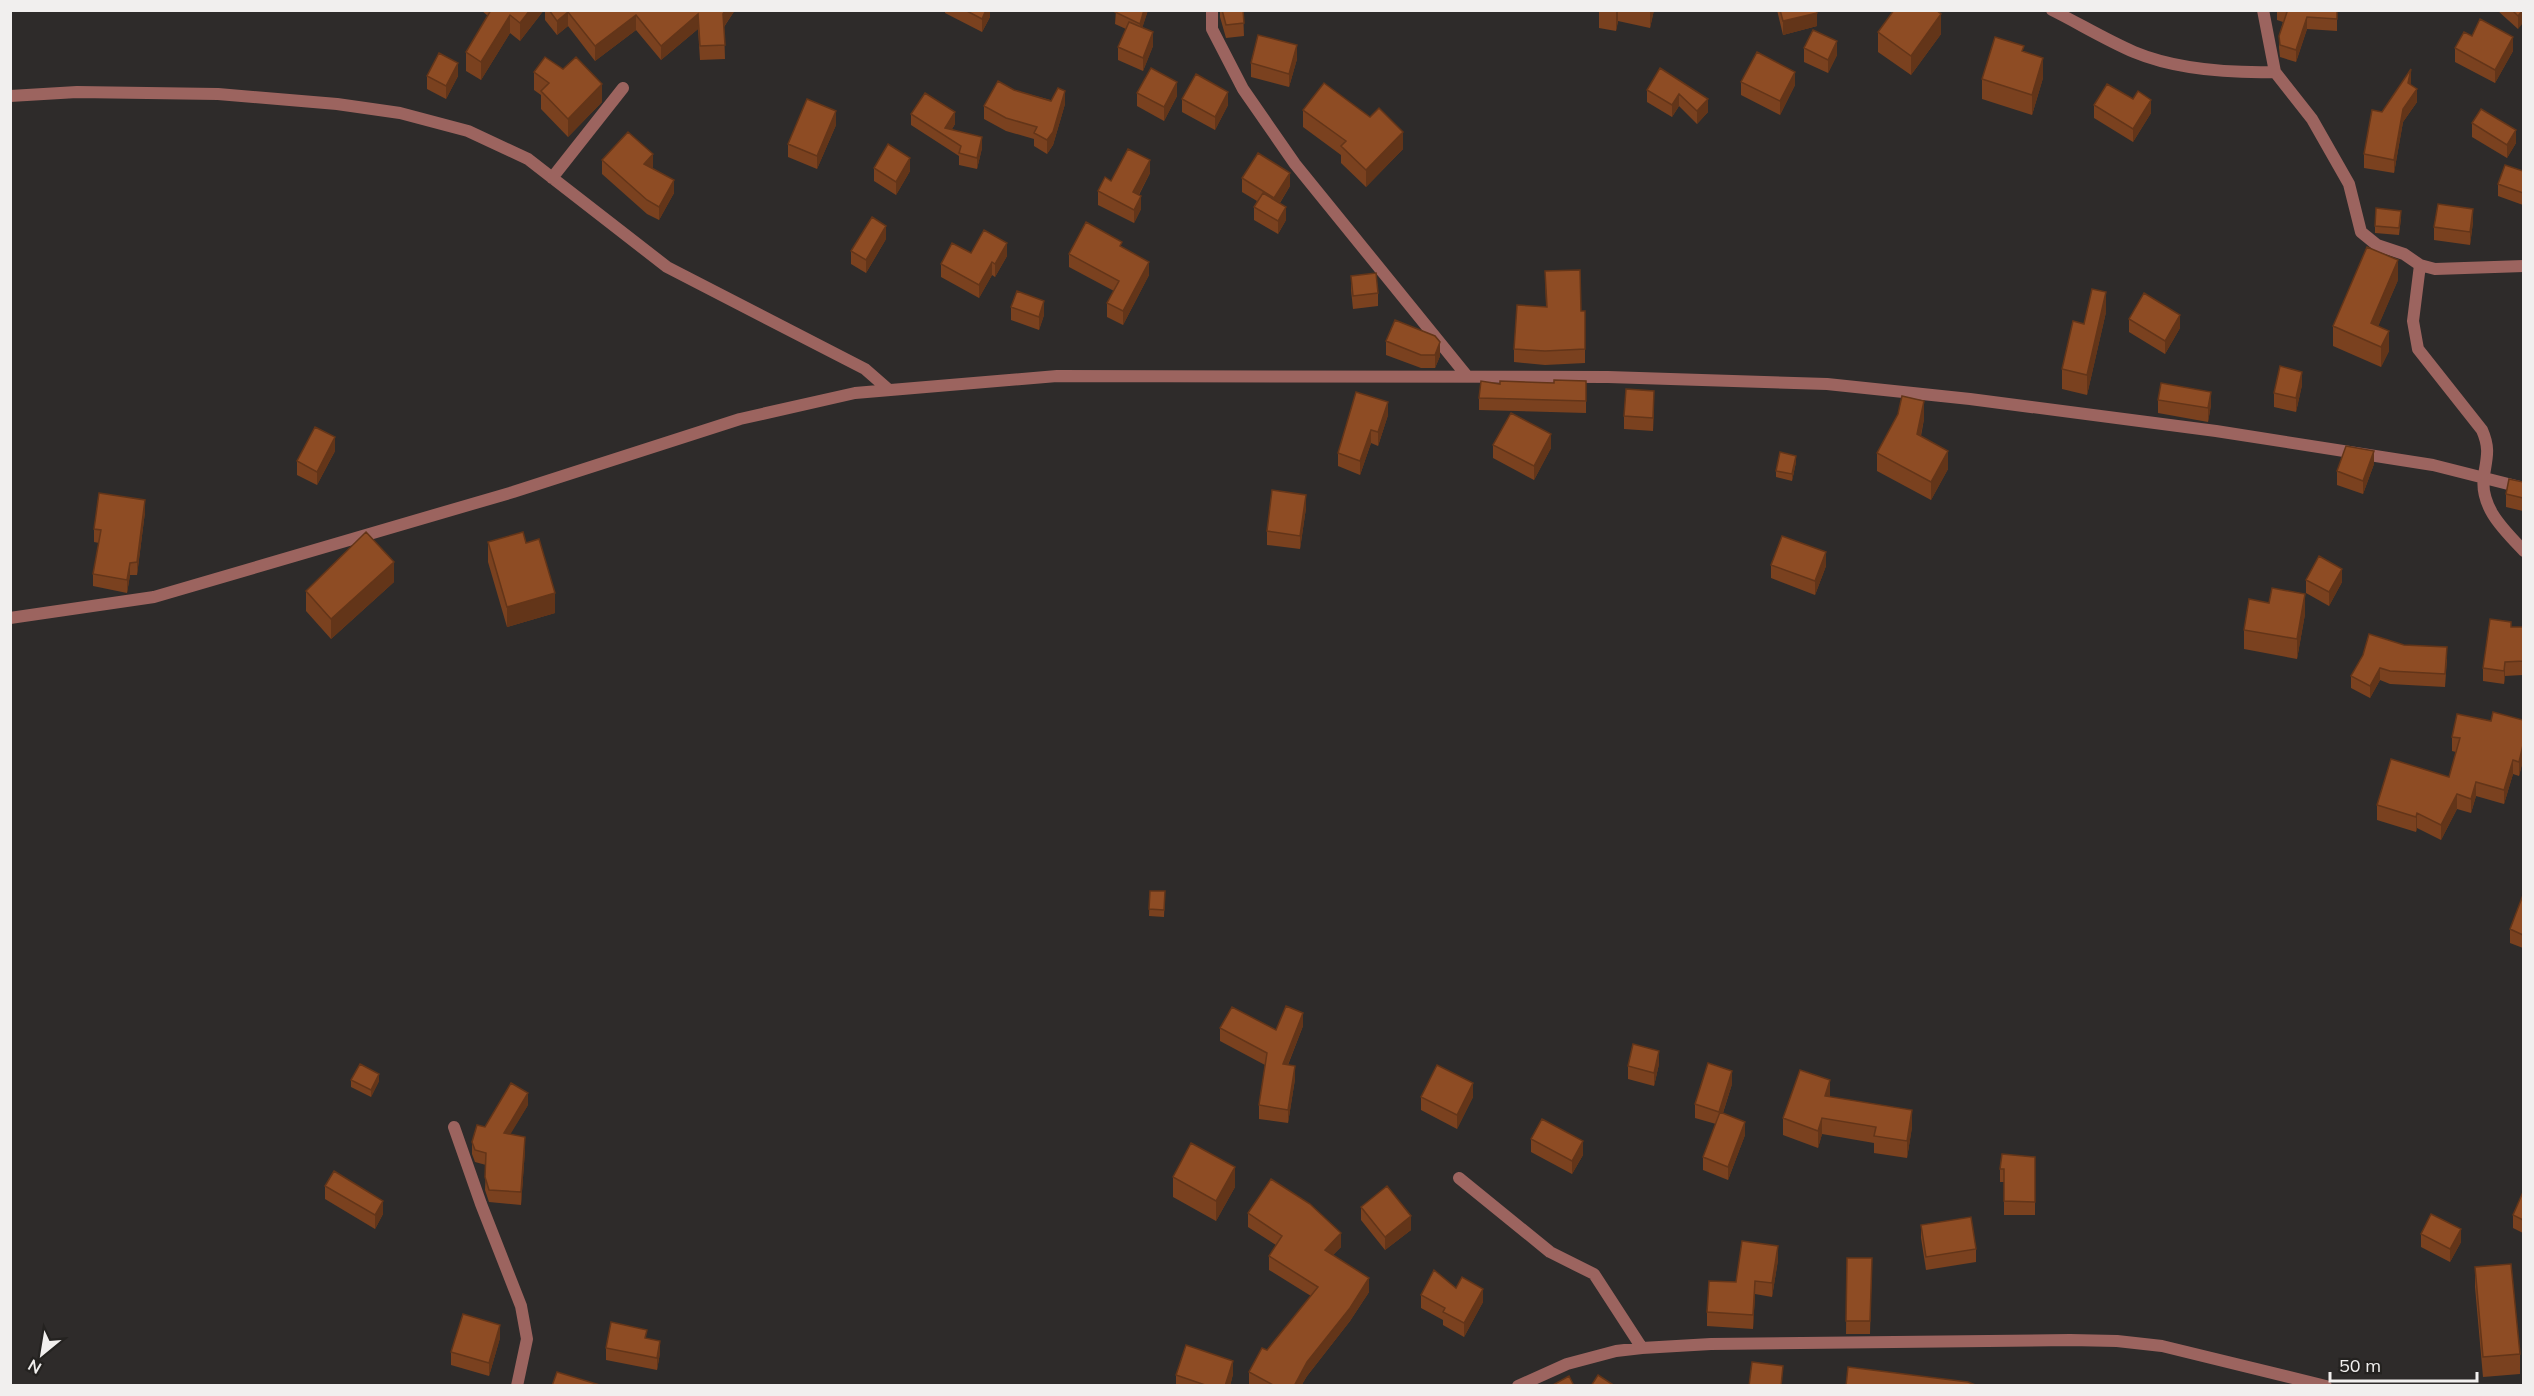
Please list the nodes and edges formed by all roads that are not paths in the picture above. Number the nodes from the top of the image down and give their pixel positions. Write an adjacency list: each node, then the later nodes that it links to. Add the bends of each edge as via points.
1 (1212, 10): 10 (street, via 1212,29 1243,90 1295,164)
2 (2052, 10): 4 (street, via 2136,53 2195,68)
3 (2263, 10): 4 (street)
4 (2275, 72): 8 (street, via 2312,119 2349,184 2361,232 2377,245 2404,254)
5 (623, 88): 7 (street)
6 (10, 96): 7 (street, via 77,92 218,94 400,113 468,131 528,159)
7 (552, 178): 11 (street, via 667,267 865,369)
8 (2420, 265): 9 (street, via 2435,269); 12 (street, via 2413,321 2416,341 2423,357 2485,436 2489,456)
9 (2523, 266)
10 (1467, 376): 11 (street, via 1058,376); 12 (street, via 1619,377 1839,386 1970,399 2216,431 2433,465)
11 (890, 390): 15 (street, via 855,393 740,419 513,492 154,597)
12 (2483, 478): 13 (street); 14 (street, via 2488,508)
13 (2523, 488)
14 (2523, 551)
15 (10, 618)
16 (454, 1127): 19 (street, via 521,1306 527,1339)
17 (1459, 1179): 18 (street, via 1550,1252 1593,1274)
18 (1642, 1348): 20 (street, via 1567,1364); 21 (street, via 2117,1341 2162,1346)
19 (517, 1386)
20 (1518, 1386)
21 (2326, 1386)

